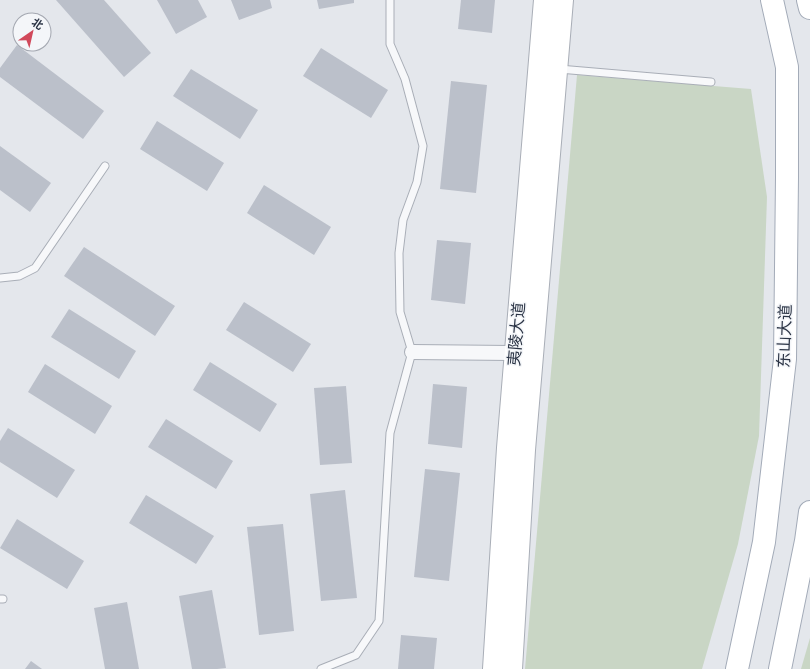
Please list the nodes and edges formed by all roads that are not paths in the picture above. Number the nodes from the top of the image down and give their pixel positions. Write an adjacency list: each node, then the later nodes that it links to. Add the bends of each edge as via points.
1 (390, 0): 11 (lane, via 390,44 404,79 423,146 417,182 403,220 399,252 400,312)
2 (544, 0): 12 (main road, 夷陵大道)
3 (563, 0): 7 (main road, 夷陵大道)
4 (772, 0): 17 (main road, 东山大道, via 786,67 785,359 764,542)
5 (808, 0): 6 (main road)
6 (810, 8)
7 (557, 69): 8 (lane); 16 (main road, 夷陵大道, via 526,450)
8 (711, 82)
9 (105, 166): 10 (lane, via 35,268 19,276)
10 (0, 278)
11 (412, 352): 12 (street); 14 (lane, via 390,433 379,621 356,655)
12 (515, 352): 15 (main road, 夷陵大道)
13 (810, 512): 18 (main road)
14 (321, 669)
15 (493, 669)
16 (512, 669)
17 (737, 669)
18 (780, 669)

